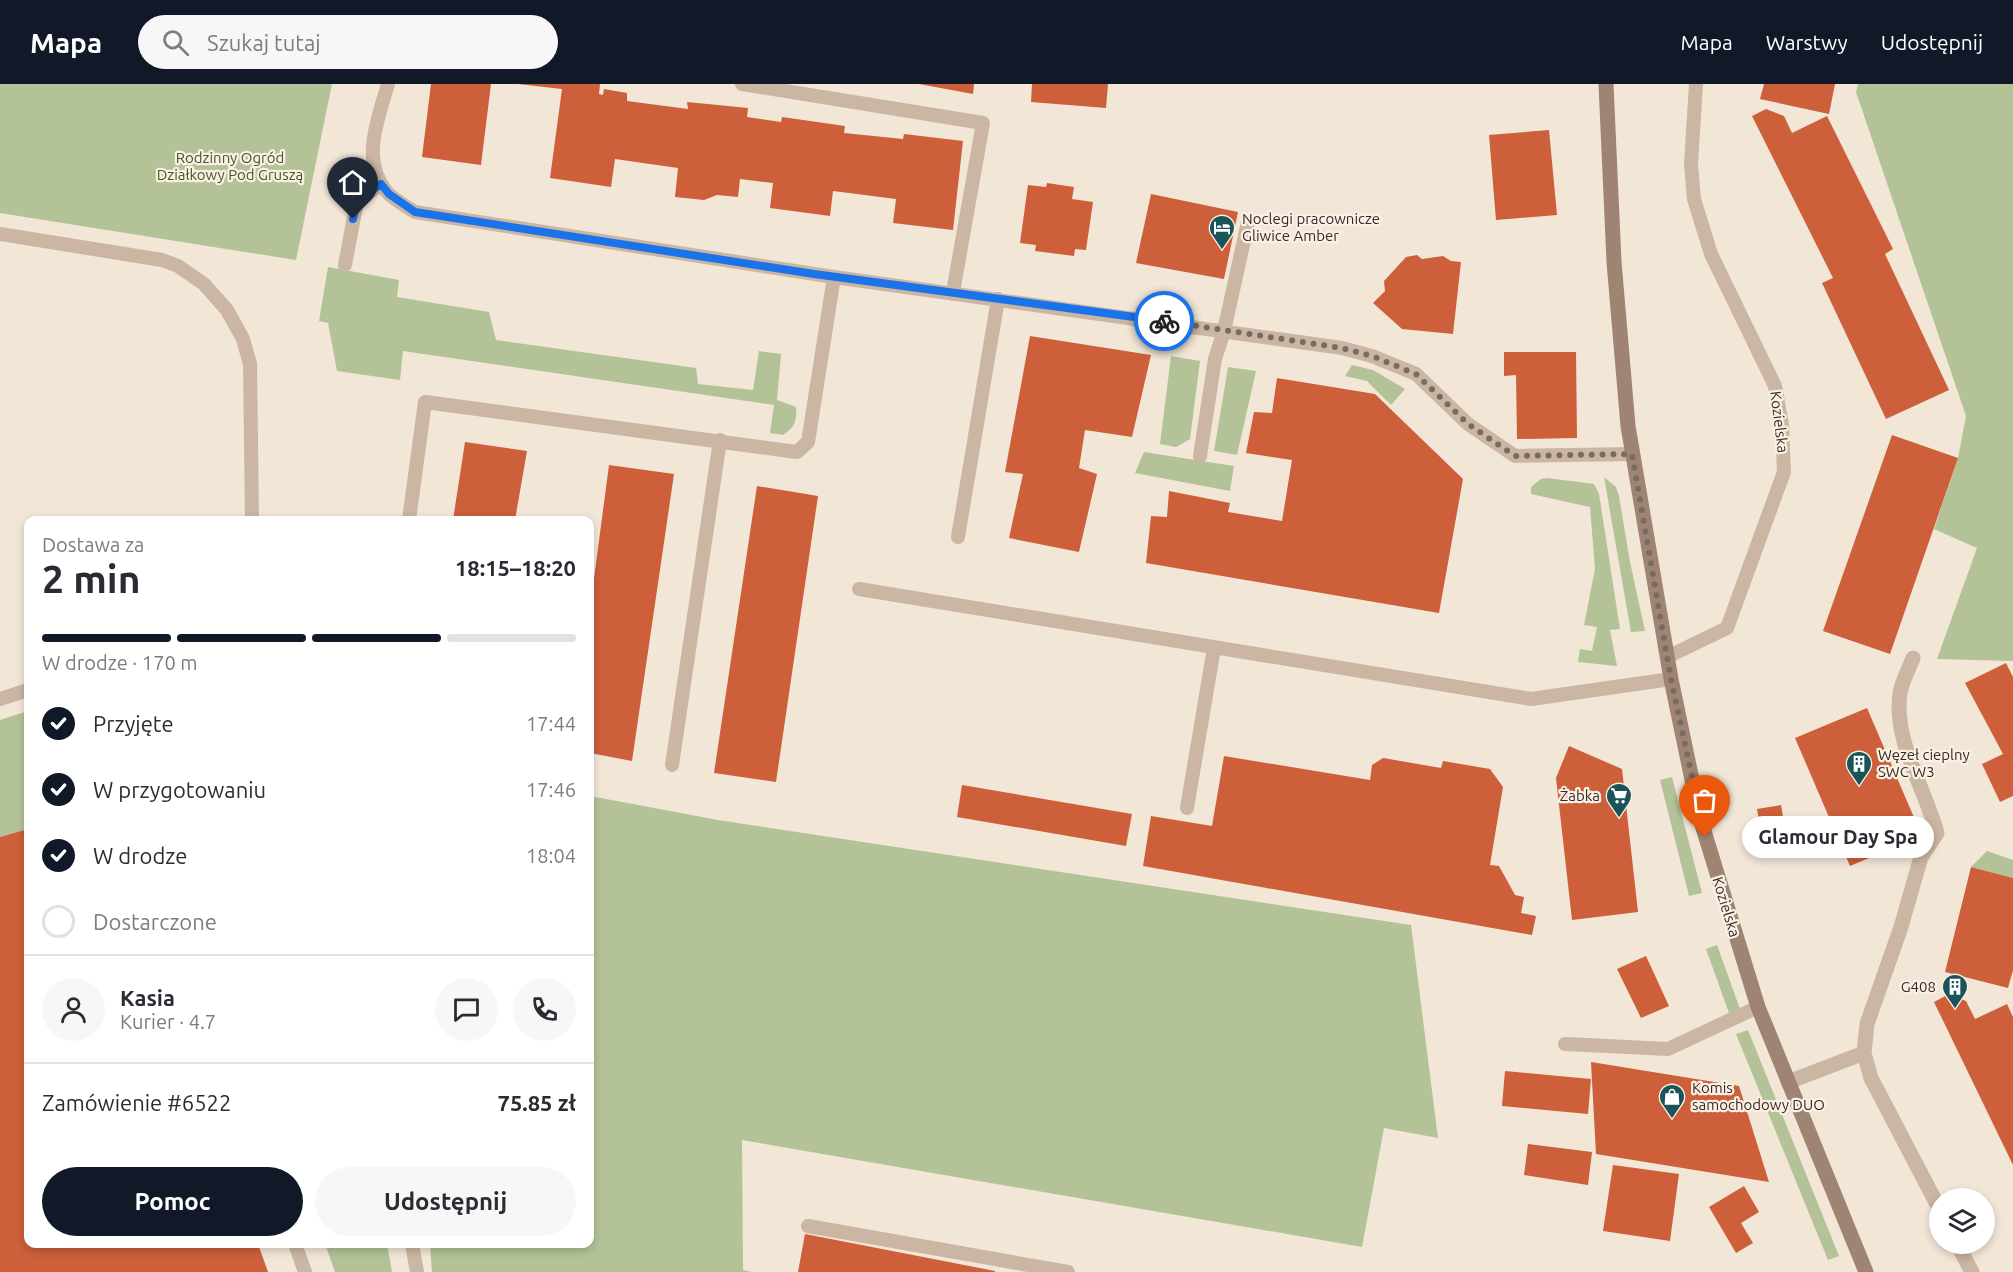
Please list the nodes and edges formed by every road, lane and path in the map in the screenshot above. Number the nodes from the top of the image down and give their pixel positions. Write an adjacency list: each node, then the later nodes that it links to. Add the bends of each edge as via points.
1 (388, 84): 5 (lane, via 371,144 375,174)
2 (742, 84): 10 (lane, via 983,123)
3 (1606, 84): 14 (street, Kozielska, via 1616,296)
4 (1696, 84): 21 (lane, Kozielska, via 1691,164 1694,199 1711,254 1775,386 1784,472 1727,628)
5 (381, 184): 8 (lane, via 357,201); 9 (lane, via 415,212)
6 (1248, 222): 12 (lane)
7 (0, 234): 16 (lane, via 162,260 204,284 227,310 243,339 250,364)
8 (345, 265)
9 (834, 277): 10 (lane); 13 (lane, via 808,442 797,452)
10 (953, 292): 11 (lane)
11 (998, 298): 12 (lane); 18 (lane)
12 (1224, 331): 14 (lane, via 1342,348 1416,374 1468,424 1515,456); 15 (lane, via 1215,359)
13 (720, 440): 17 (lane, via 425,402); 26 (lane)
14 (1632, 454): 21 (street, Kozielska)
15 (1200, 456)
16 (252, 516)
17 (410, 516)
18 (958, 537)
19 (859, 589): 20 (lane)
20 (1214, 648): 23 (lane, via 1531,699); 27 (lane)
21 (1667, 657): 23 (street, Kozielska)
22 (1913, 658): 30 (street, via 1900,693 1901,732 1936,832 1921,856 1867,1024)
23 (1671, 679): 28 (street, Kozielska, via 1703,829)
24 (24, 691): 25 (lane)
25 (0, 699)
26 (672, 765)
27 (1187, 808)
28 (1758, 1007): 29 (lane, via 1668,1048); 31 (street, Kozielska)
29 (1565, 1044)
30 (1864, 1053): 31 (street); 32 (street, via 1870,1078)
31 (1788, 1082): 40 (street, Kozielska)
32 (1929, 1189)
33 (808, 1226): 39 (lane)
34 (296, 1248): 37 (lane)
35 (413, 1248): 38 (lane)
36 (1962, 1254): 41 (street)
37 (305, 1272)
38 (417, 1272)
39 (1068, 1272)
40 (1866, 1272)
41 (1972, 1272)

